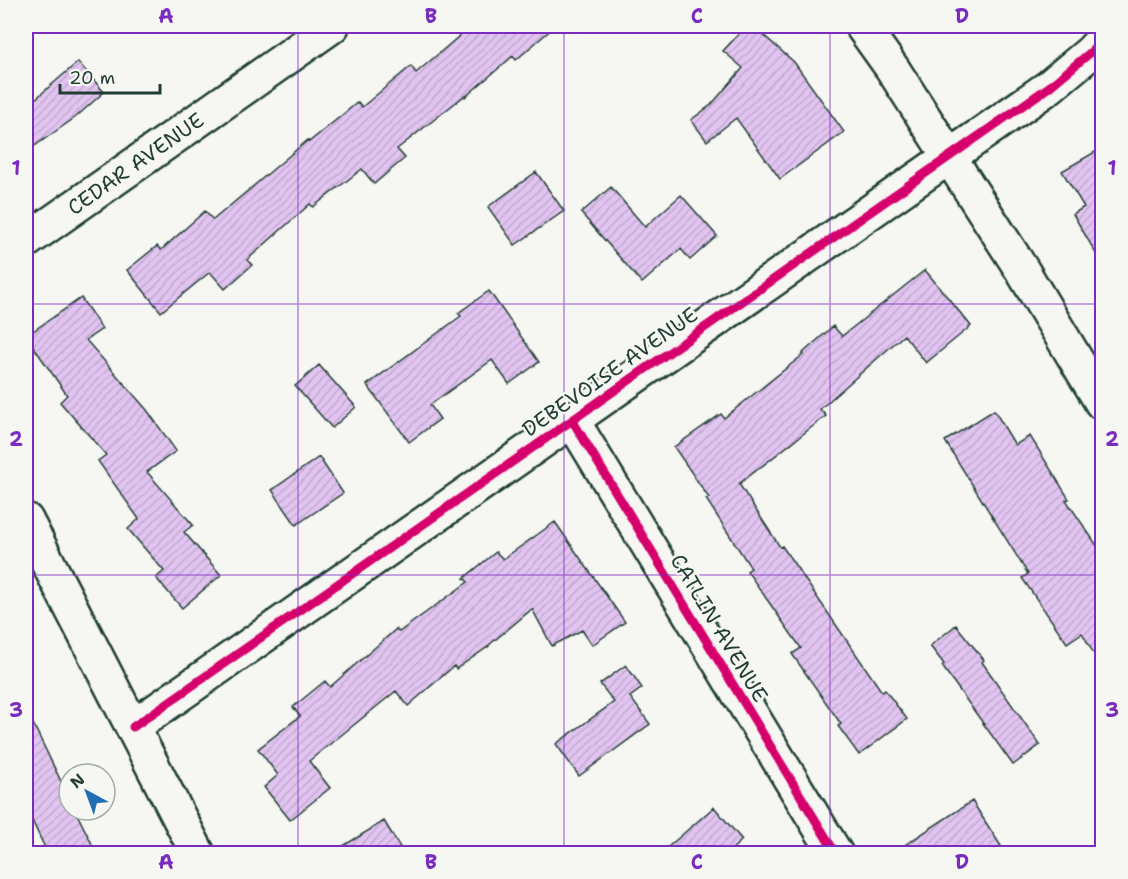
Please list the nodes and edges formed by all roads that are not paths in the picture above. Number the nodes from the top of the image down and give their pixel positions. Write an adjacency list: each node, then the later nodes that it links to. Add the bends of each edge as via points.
1 (332, 26): 5 (street, CEDAR AVENUE)
2 (862, 26): 4 (street)
3 (1102, 40): 4 (street, DEBEVOISE AVENUE, via 1049,87)
4 (949, 157): 6 (street); 7 (street, DEBEVOISE AVENUE)
5 (26, 241)
6 (1102, 403)
7 (572, 420): 9 (street, DEBEVOISE AVENUE); 11 (street, CATLIN AVENUE)
8 (26, 520): 9 (street)
9 (132, 727): 10 (street)
10 (198, 854)
11 (836, 854)

